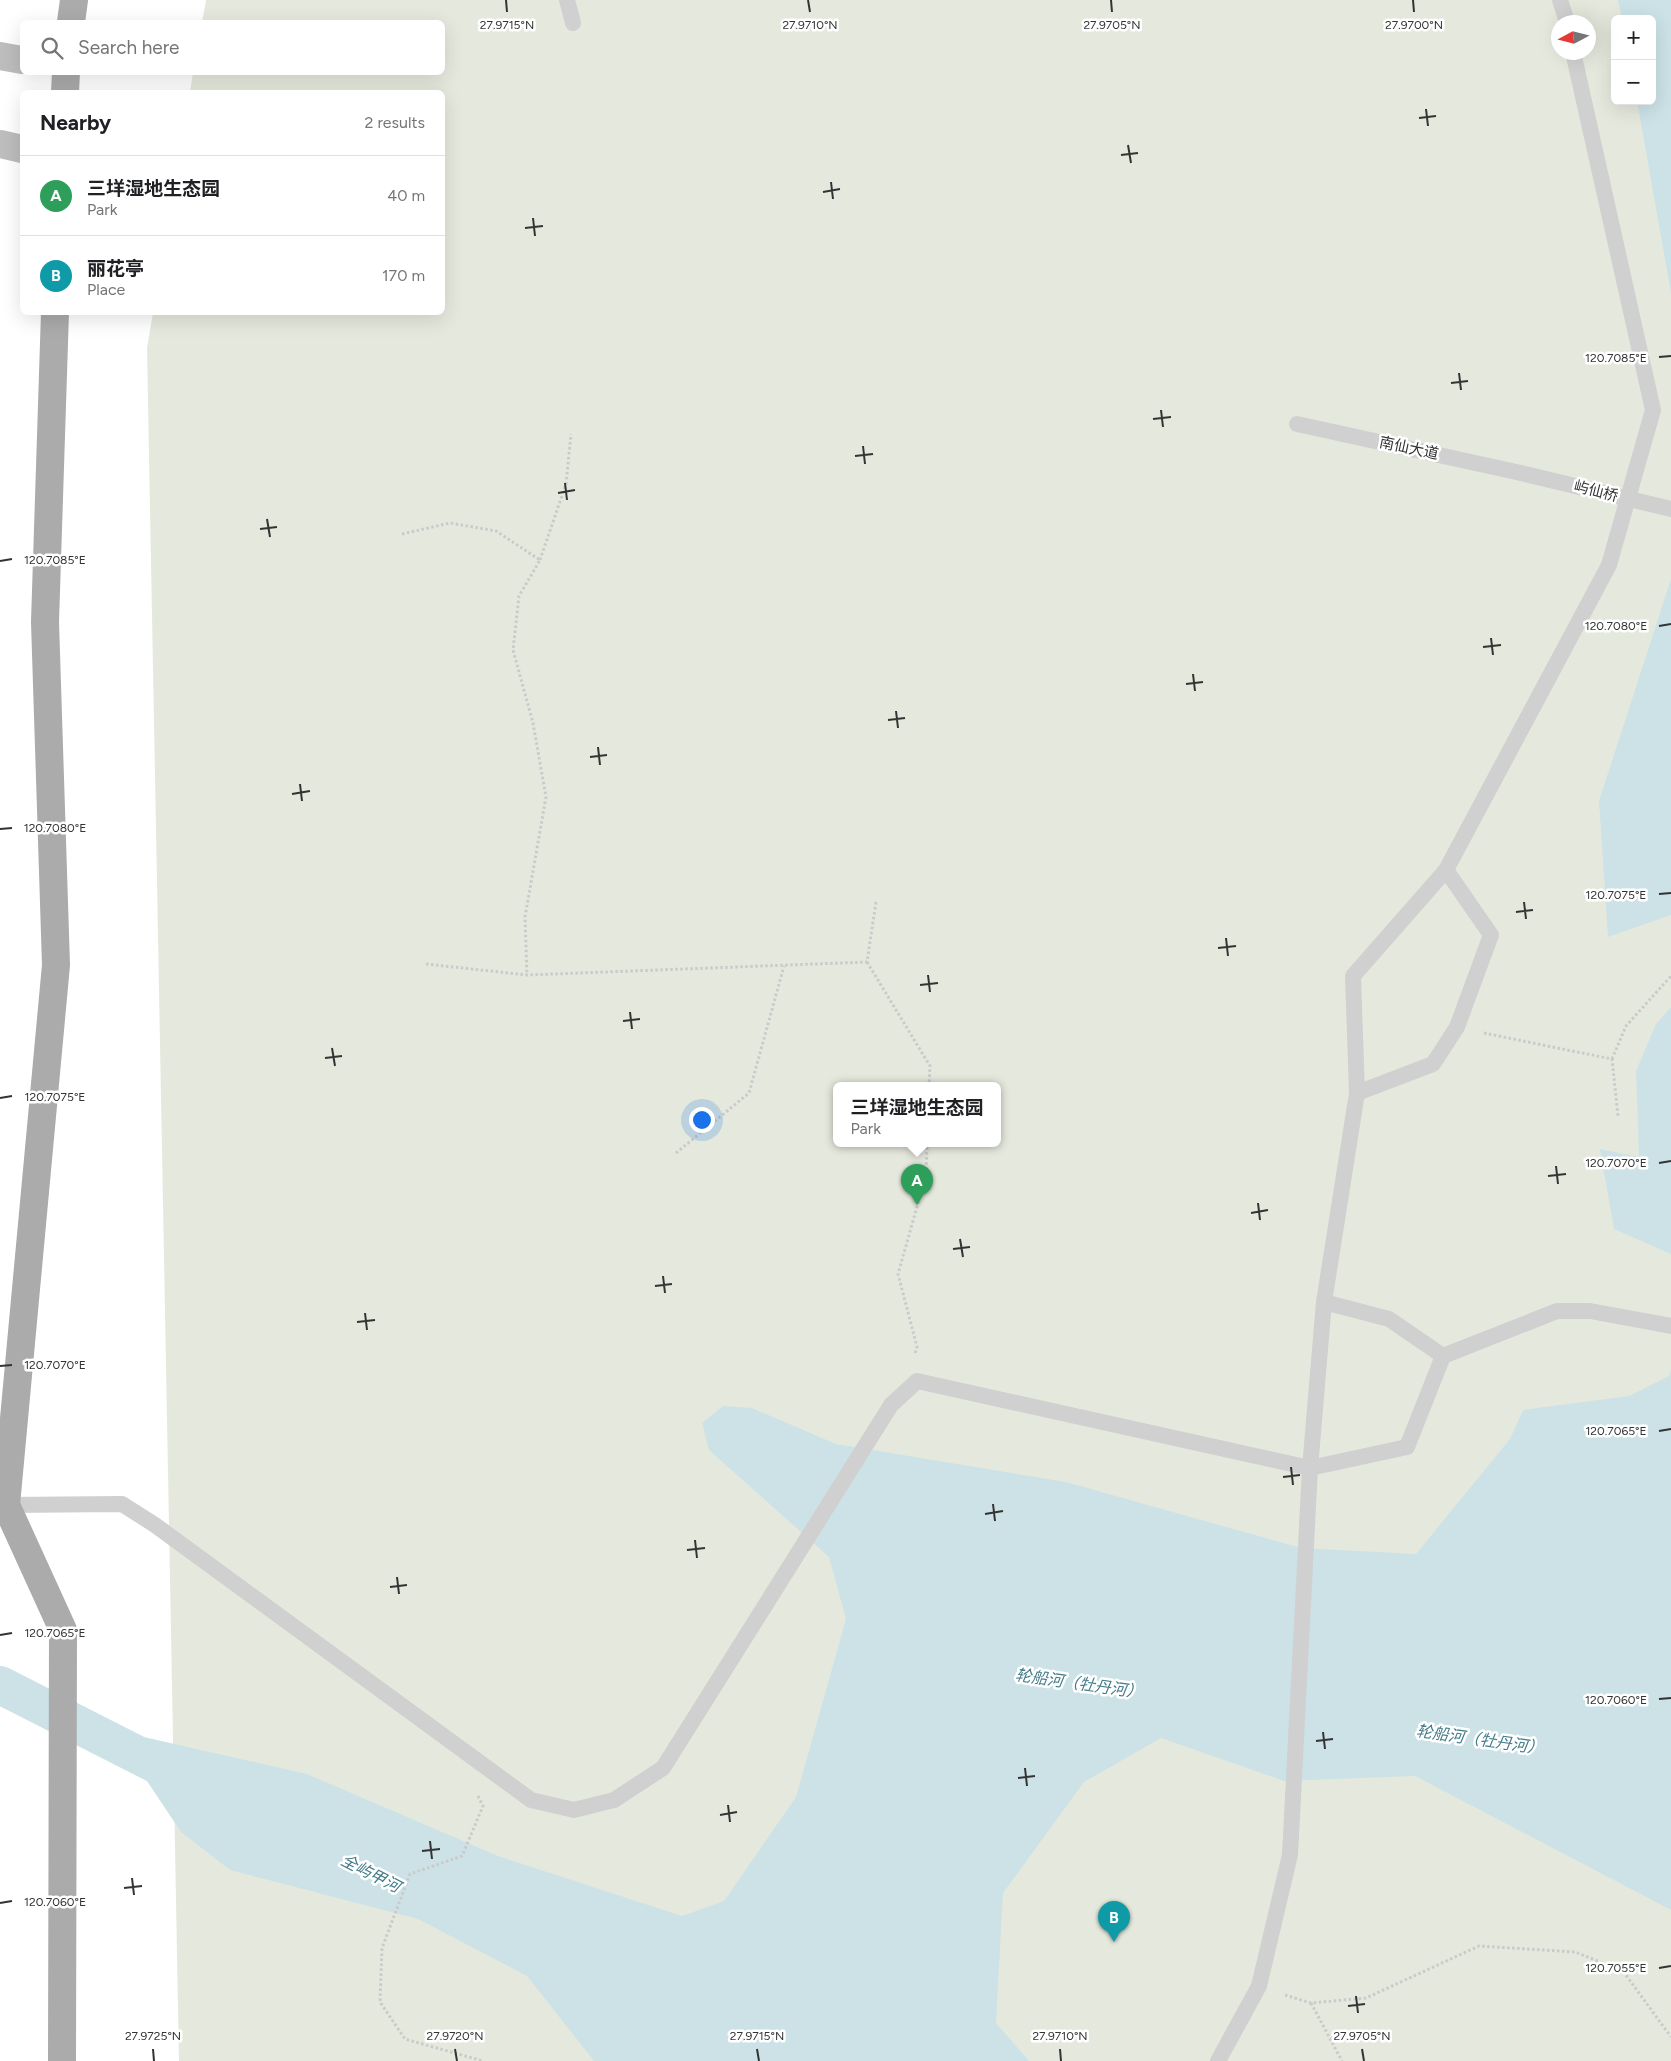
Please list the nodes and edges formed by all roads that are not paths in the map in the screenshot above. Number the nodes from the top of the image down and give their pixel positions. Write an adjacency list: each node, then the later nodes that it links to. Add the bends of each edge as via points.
1 (74, 0): 5 (main road)
2 (567, 0): 6 (lane)
3 (1560, 0): 4 (lane)
4 (1565, 15)
5 (71, 20)
6 (573, 22)
7 (0, 56): 8 (main road)
8 (20, 60)
9 (1575, 60): 18 (lane, via 1653,410 1609,565)
10 (66, 75): 11 (main road)
11 (65, 90)
12 (0, 144): 13 (main road)
13 (20, 149)
14 (55, 315): 24 (main road, via 45,622 56,965)
15 (1297, 424): 16 (lane, 南仙大道)
16 (1521, 473): 17 (lane, 屿仙桥, bridge)
17 (1671, 509)
18 (1446, 870): 19 (lane, via 1353,976); 19 (lane, via 1491,935 1457,1027 1433,1064)
19 (1357, 1093): 20 (lane)
20 (1324, 1302): 22 (lane, via 1388,1319); 23 (lane)
21 (1671, 1326): 22 (lane, via 1590,1311 1557,1311)
22 (1443, 1356): 23 (lane, via 1407,1447)
23 (1310, 1468): 24 (lane, via 917,1381 891,1405 663,1768 614,1800 574,1810 531,1800 122,1504); 26 (lane, via 1290,1855 1259,1986)
24 (6, 1506): 25 (main road, via 63,1630)
25 (62, 2061)
26 (1218, 2061)

